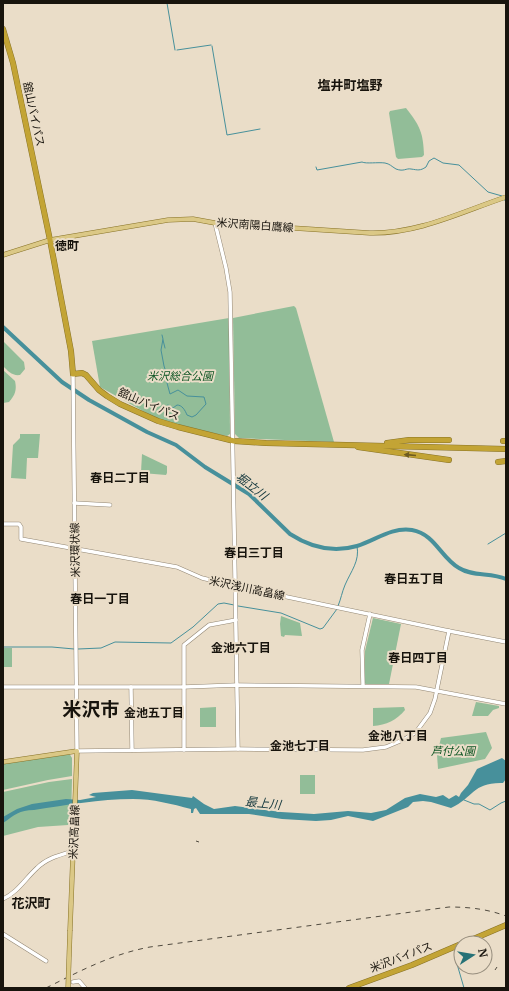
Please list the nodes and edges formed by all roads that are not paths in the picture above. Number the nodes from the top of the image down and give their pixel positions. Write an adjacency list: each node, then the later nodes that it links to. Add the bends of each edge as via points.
1 (3, 29): 4 (highway, 舘山バイパス, via 13,63)
2 (506, 197): 3 (main road, 米沢南陽白鷹線, via 424,226 390,233)
3 (215, 223): 4 (main road, 米沢南陽白鷹線, via 193,219 168,220); 8 (street, via 230,292)
4 (50, 240): 5 (main road, 米沢南陽白鷹線); 6 (highway, 舘山バイパス)
5 (3, 255)
6 (73, 374): 8 (highway, 舘山バイパス, via 86,375 107,396 158,421); 14 (street, 米沢環状線)
7 (449, 440): 9 (highway, via 409,440)
8 (234, 441): 9 (highway, 舘山バイパス); 18 (street)
9 (350, 445): 10 (highway, 舘山バイパス); 11 (highway, one-way to 9)
10 (506, 449)
11 (449, 460)
12 (506, 461): 13 (highway)
13 (498, 462)
14 (74, 503): 15 (street); 17 (street, 米沢環状線)
15 (110, 505)
16 (3, 524): 17 (street, 米沢浅川高畠線, via 19,524 21,539)
17 (74, 548): 18 (street, 米沢浅川高畠線, via 177,567 202,578); 28 (street, 米沢環状線)
18 (235, 586): 19 (street, 米沢浅川高畠線); 20 (street)
19 (370, 614): 21 (street, 米沢浅川高畠線); 24 (street, via 362,650)
20 (236, 620): 23 (street); 27 (street, via 209,625 184,645)
21 (449, 631): 22 (street, 米沢浅川高畠線); 29 (street)
22 (506, 642)
23 (237, 685): 24 (street); 27 (street); 31 (street)
24 (363, 685): 29 (street)
25 (3, 687): 28 (street)
26 (131, 687): 27 (street); 28 (street); 32 (street)
27 (184, 687): 33 (street)
28 (76, 688): 34 (street, 米沢環状線)
29 (437, 690): 30 (street); 31 (street, via 430,713 416,732 386,747 363,750)
30 (506, 704)
31 (238, 749): 33 (street)
32 (132, 750): 33 (street); 34 (street)
33 (184, 750)
34 (77, 751): 35 (main road); 36 (main road, 米沢高畠線)
35 (3, 762)
36 (73, 851): 37 (street, via 46,860 16,891); 44 (main road, 米沢高畠線, bridge)
37 (3, 899)
38 (506, 925): 40 (highway)
39 (3, 934): 42 (street)
40 (483, 935)
41 (453, 947): 46 (highway, 米沢バイパス)
42 (46, 961)
43 (73, 982): 45 (street, via 79,981)
44 (68, 988)
45 (85, 988)
46 (348, 988)

